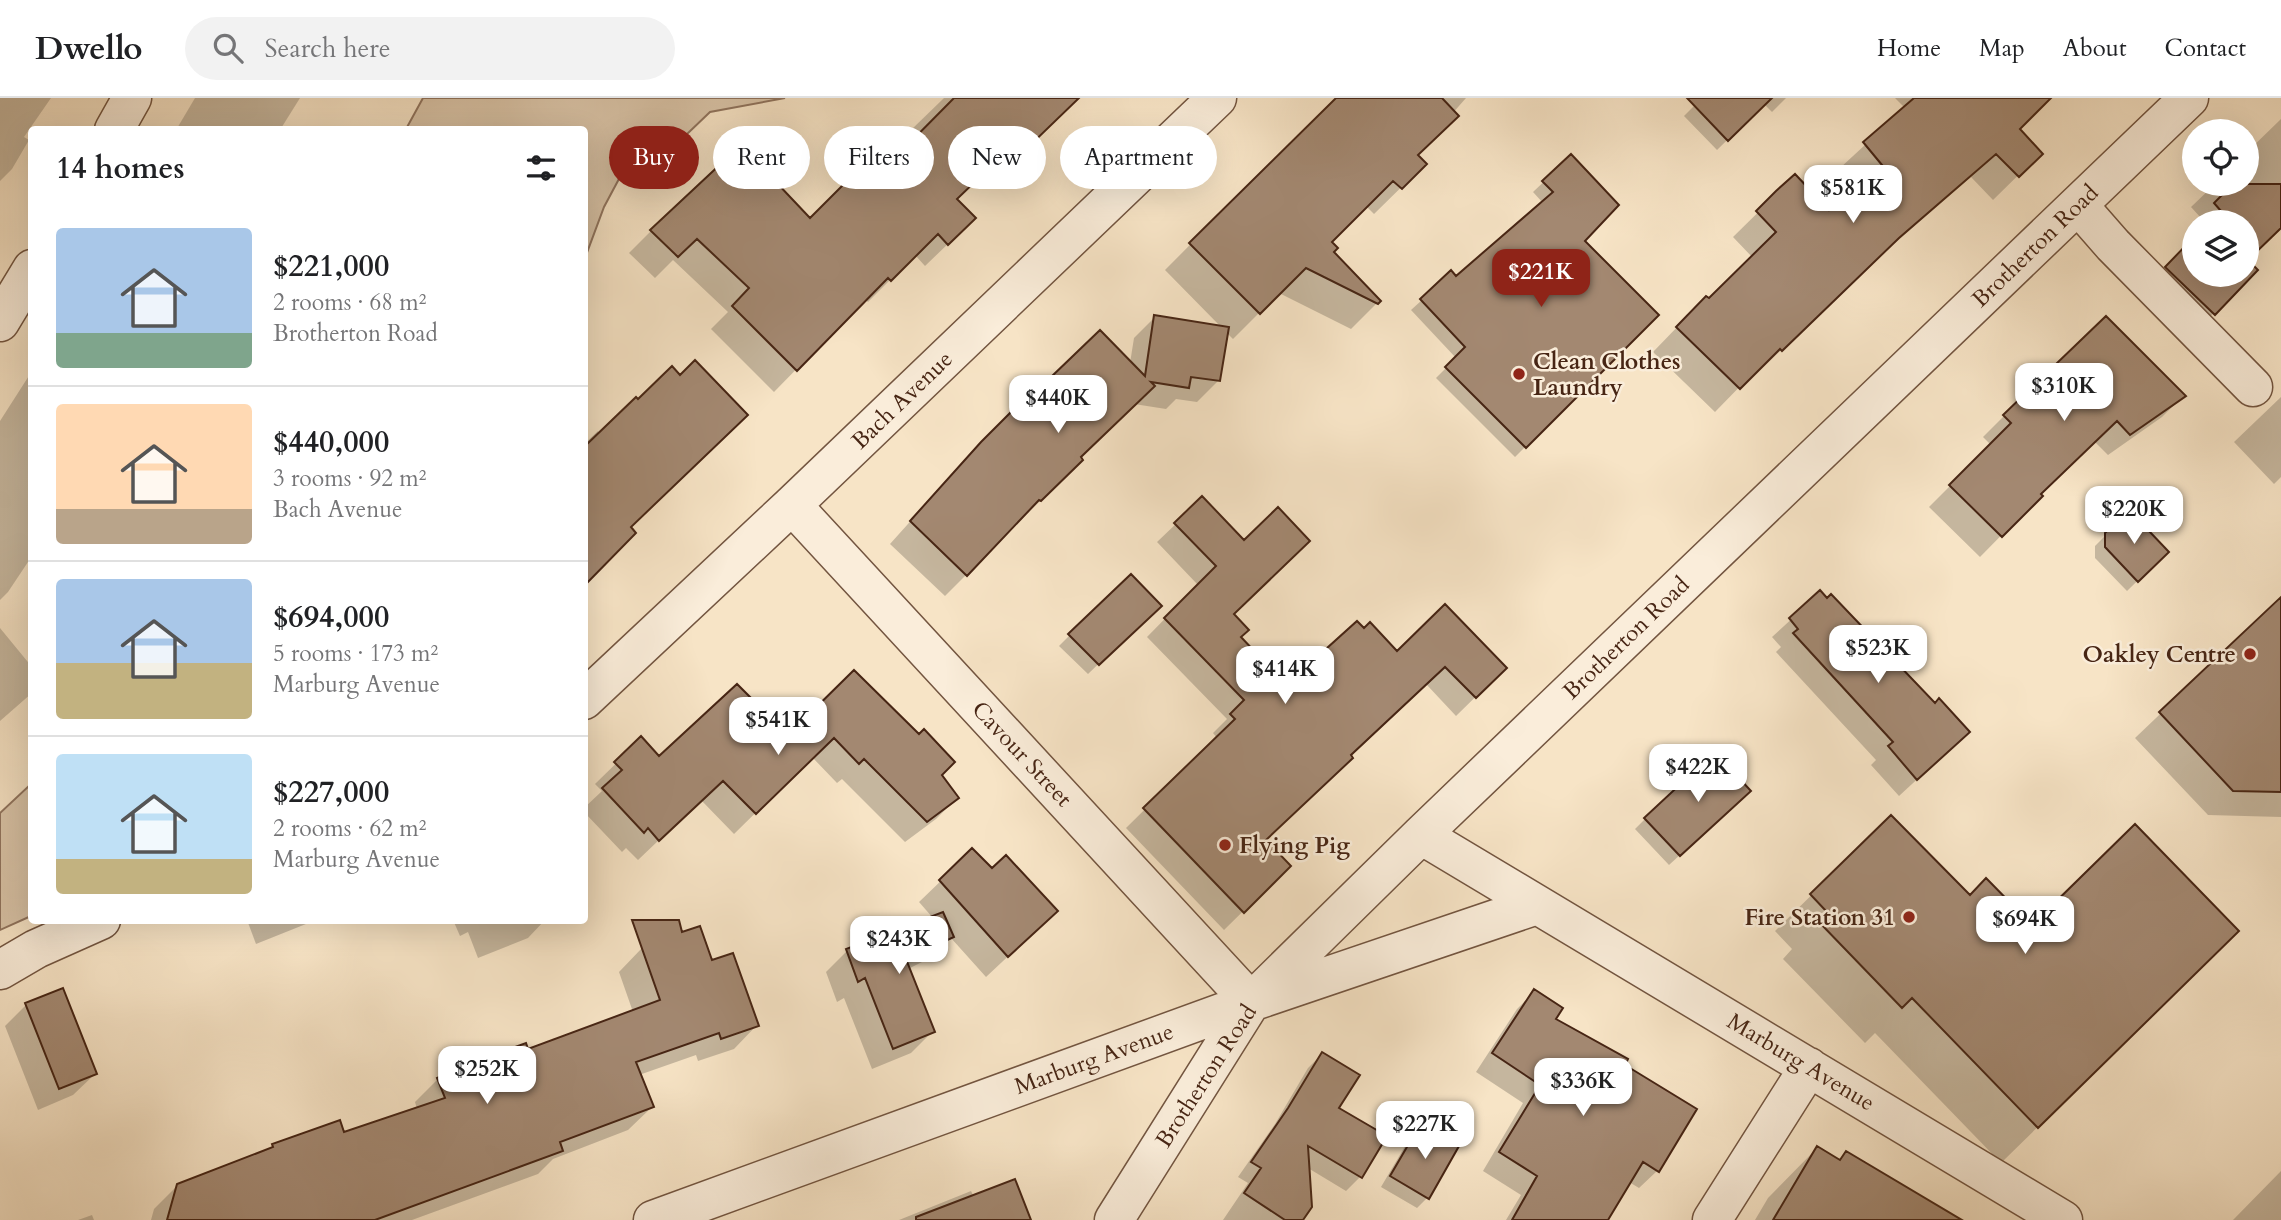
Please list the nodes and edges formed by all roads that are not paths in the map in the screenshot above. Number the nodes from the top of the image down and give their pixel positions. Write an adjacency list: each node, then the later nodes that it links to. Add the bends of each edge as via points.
1 (132, 98): 4 (street)
2 (1217, 98): 9 (street, Bach Avenue)
3 (2189, 98): 5 (street, Brotherton Road)
4 (116, 126)
5 (2078, 205): 8 (street); 11 (street, Brotherton Road)
6 (28, 276): 7 (street)
7 (0, 322)
8 (2253, 387)
9 (792, 505): 10 (street, Bach Avenue); 15 (street, Cavour Street)
10 (588, 696)
11 (1421, 835): 12 (street, Marburg Avenue); 15 (street, Brotherton Road)
12 (1537, 905): 15 (street, Marburg Avenue); 16 (street, Marburg Avenue)
13 (92, 924): 14 (street)
14 (0, 970)
15 (1251, 1002): 17 (street, Marburg Avenue); 18 (street, Brotherton Road)
16 (1809, 1067): 19 (street); 20 (street, Marburg Avenue)
17 (653, 1220)
18 (1114, 1220)
19 (1712, 1220)
20 (2063, 1220)

